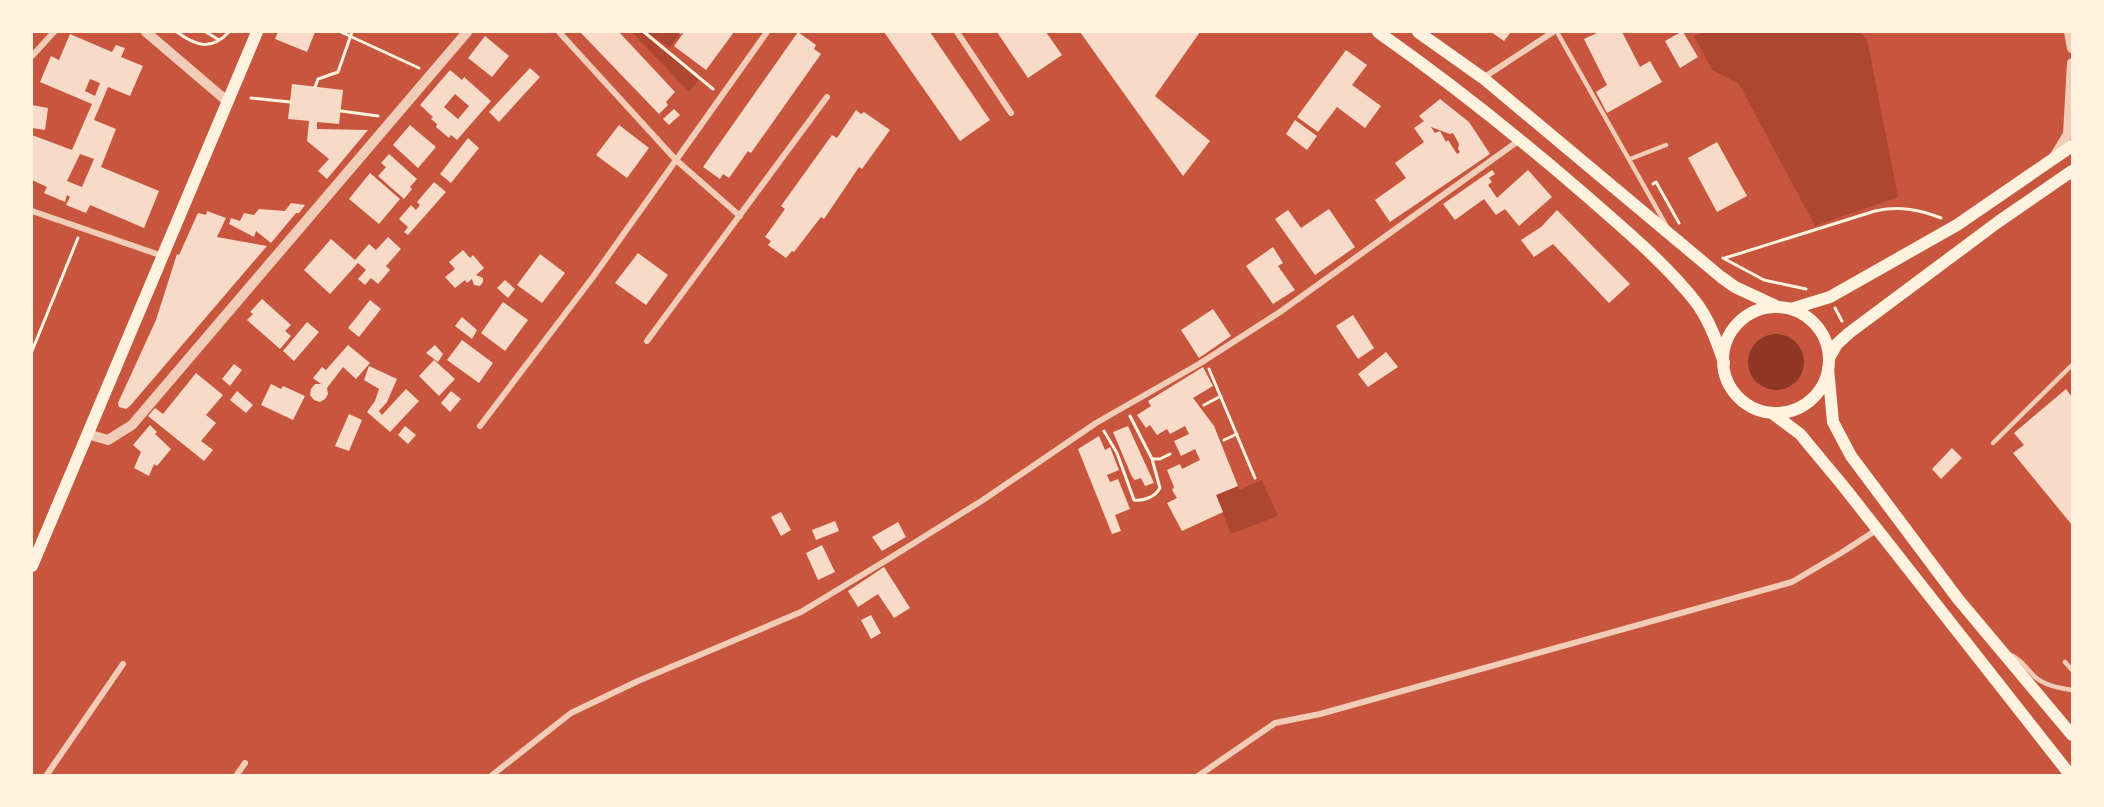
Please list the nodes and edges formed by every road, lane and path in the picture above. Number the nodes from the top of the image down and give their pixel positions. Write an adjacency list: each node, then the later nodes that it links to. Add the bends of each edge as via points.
1 (54, 32): 20 (street)
2 (146, 32): 28 (street)
3 (177, 32): 18 (path, via 205,45)
4 (206, 32): 18 (path)
5 (229, 32): 18 (path)
6 (257, 32): 28 (main road)
7 (341, 32): 17 (path)
8 (467, 32): 66 (street, via 132,424 108,440)
9 (559, 32): 37 (street)
10 (644, 32): 25 (path)
11 (767, 32): 25 (street)
12 (957, 32): 31 (street)
13 (1378, 32): 33 (main road)
14 (1418, 32): 23 (main road)
15 (1555, 32): 23 (street); 36 (lane)
16 (2069, 32): 19 (street)
17 (351, 34): 22 (path); 24 (path, via 338,72 318,79)
18 (219, 40)
19 (2073, 48)
20 (32, 56)
21 (2073, 63): 39 (street, via 2068,134)
22 (421, 68)
23 (1483, 78): 47 (main road)
24 (315, 87)
25 (721, 96): 37 (street)
26 (827, 97): 43 (street)
27 (251, 98): 29 (path)
28 (228, 102): 49 (main road)
29 (290, 102)
30 (341, 111): 32 (path)
31 (1011, 113)
32 (380, 117)
33 (1521, 139): 56 (street, via 1280,312); 57 (main road, via 1617,223 1689,294 1715,336)
34 (1666, 145): 36 (lane)
35 (2073, 146): 39 (main road)
36 (1630, 159): 41 (lane)
37 (676, 160): 43 (street); 65 (street)
38 (2073, 160): 40 (main road)
39 (2052, 161): 53 (main road, via 1957,225 1873,274 1830,297)
40 (2068, 175): 58 (main road, via 1849,333 1837,344)
41 (1646, 188): 45 (path, via 1656,182); 47 (lane)
42 (32, 211): 46 (street)
43 (740, 216): 54 (street)
44 (1943, 219): 50 (path, via 1909,208 1875,211)
45 (1680, 226)
46 (82, 228): 49 (street); 55 (path)
47 (1670, 236): 52 (main road, via 1735,287)
48 (1715, 252): 50 (path)
49 (163, 256): 66 (main road)
50 (1724, 259): 51 (path, via 1764,280)
51 (1809, 289)
52 (1778, 307): 53 (main road); 57 (main road, via 1756,311 1739,322 1726,343)
53 (1791, 309): 58 (main road, via 1819,329 1826,342)
54 (647, 340)
55 (32, 351)
56 (1206, 360): 60 (path); 62 (street)
57 (1724, 363): 63 (main road, via 1727,380 1740,398 1752,407)
58 (1828, 363): 63 (main road, via 1822,386 1809,401 1791,411); 75 (main road, via 1833,422 1851,456)
59 (2073, 365): 69 (lane)
60 (1221, 396): 61 (path); 67 (path)
61 (1204, 405)
62 (1126, 407): 64 (street); 71 (path)
63 (1772, 413): 73 (main road, via 1800,434)
64 (1096, 423): 71 (path, via 1117,453 1134,500 1143,501 1160,488); 84 (street, via 983,500 801,612 571,713)
65 (480, 426)
66 (87, 434): 74 (main road)
67 (1237, 434): 68 (path); 72 (path)
68 (1224, 440)
69 (1993, 443)
70 (1170, 454): 71 (path)
71 (1152, 459)
72 (1256, 478)
73 (1878, 529): 85 (street, via 1792,582 1275,723); 86 (main road)
74 (32, 566)
75 (2000, 650): 79 (lane, via 2018,658 2038,679 2056,688); 80 (main road)
76 (2065, 662): 78 (lane)
77 (123, 664): 82 (street)
78 (2073, 670)
79 (2073, 690)
80 (2073, 735)
81 (245, 763): 83 (street)
82 (46, 776)
83 (236, 776)
84 (491, 776)
85 (1198, 776)
86 (2071, 776)

